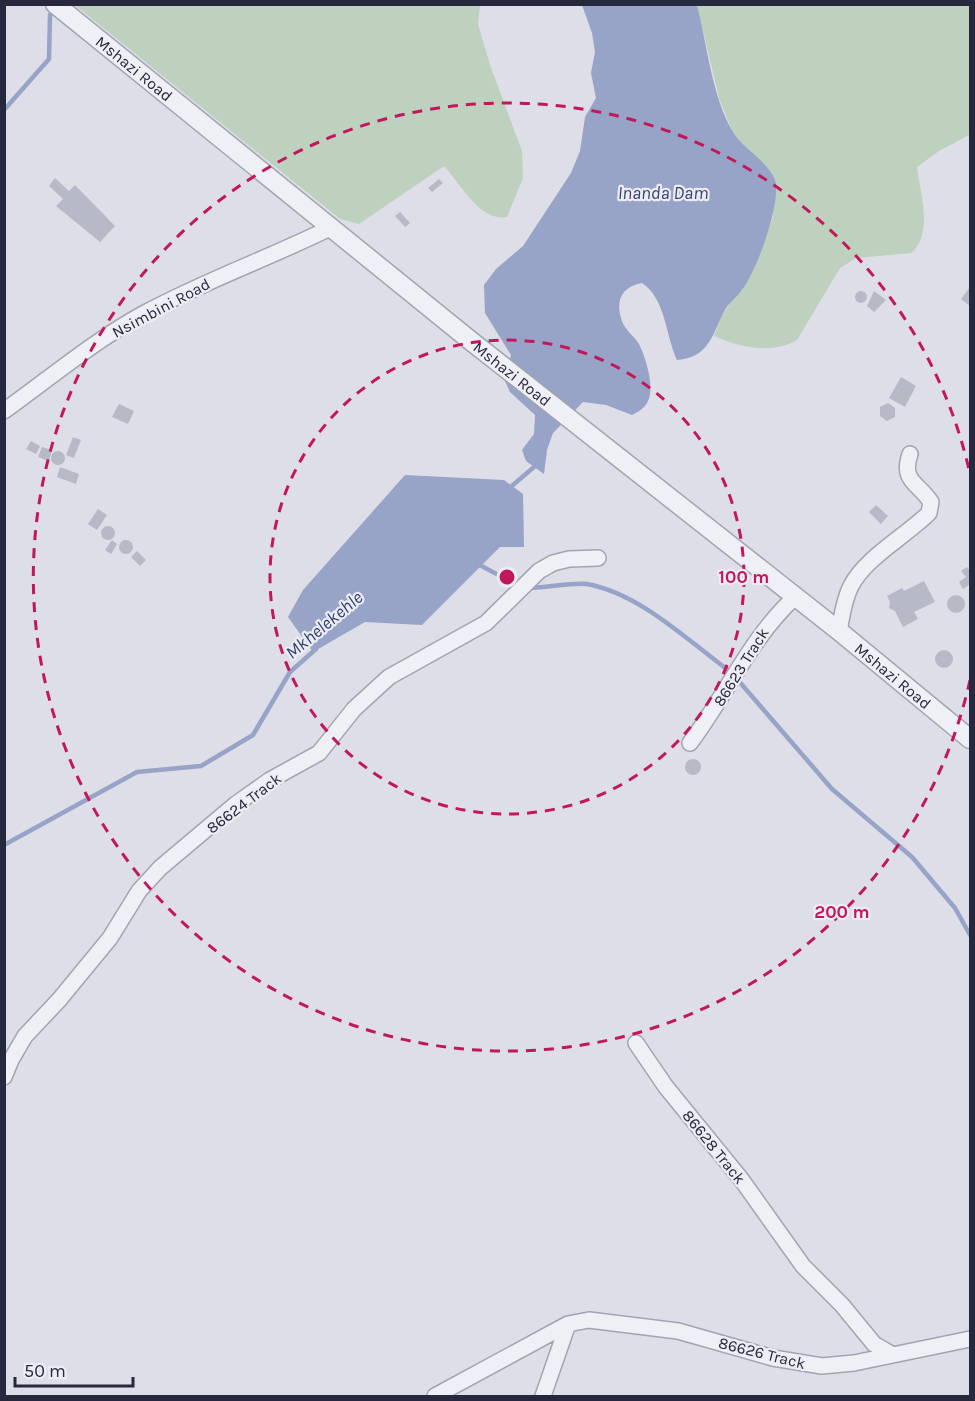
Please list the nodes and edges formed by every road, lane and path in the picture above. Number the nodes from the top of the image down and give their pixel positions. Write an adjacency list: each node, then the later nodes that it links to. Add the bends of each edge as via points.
1 (56, 4): 2 (street, Mshazi Road)
2 (330, 228): 3 (street, Nsimbini Road, via 143,314); 6 (street, Mshazi Road)
3 (4, 411)
4 (910, 454): 7 (street, via 907,476 931,501 929,513 893,542 852,584 845,599)
5 (598, 558): 11 (street, 86624 Track, via 553,563 539,571 486,623 388,677 354,709 319,753 236,804 160,868 139,891 110,938 25,1036)
6 (796, 596): 7 (street, Mshazi Road); 9 (street, 86623 Track, via 756,639 716,707)
7 (840, 631): 8 (street, Mshazi Road)
8 (970, 739)
9 (690, 742)
10 (636, 1043): 14 (street, 86628 Track, via 803,1266 842,1305 863,1333)
11 (4, 1077)
12 (568, 1324): 14 (street, 86626 Track, via 589,1320 678,1331 801,1364 854,1363); 15 (street); 16 (street)
13 (970, 1339): 14 (street, 86626 Track)
14 (891, 1354)
15 (435, 1396)
16 (543, 1396)

